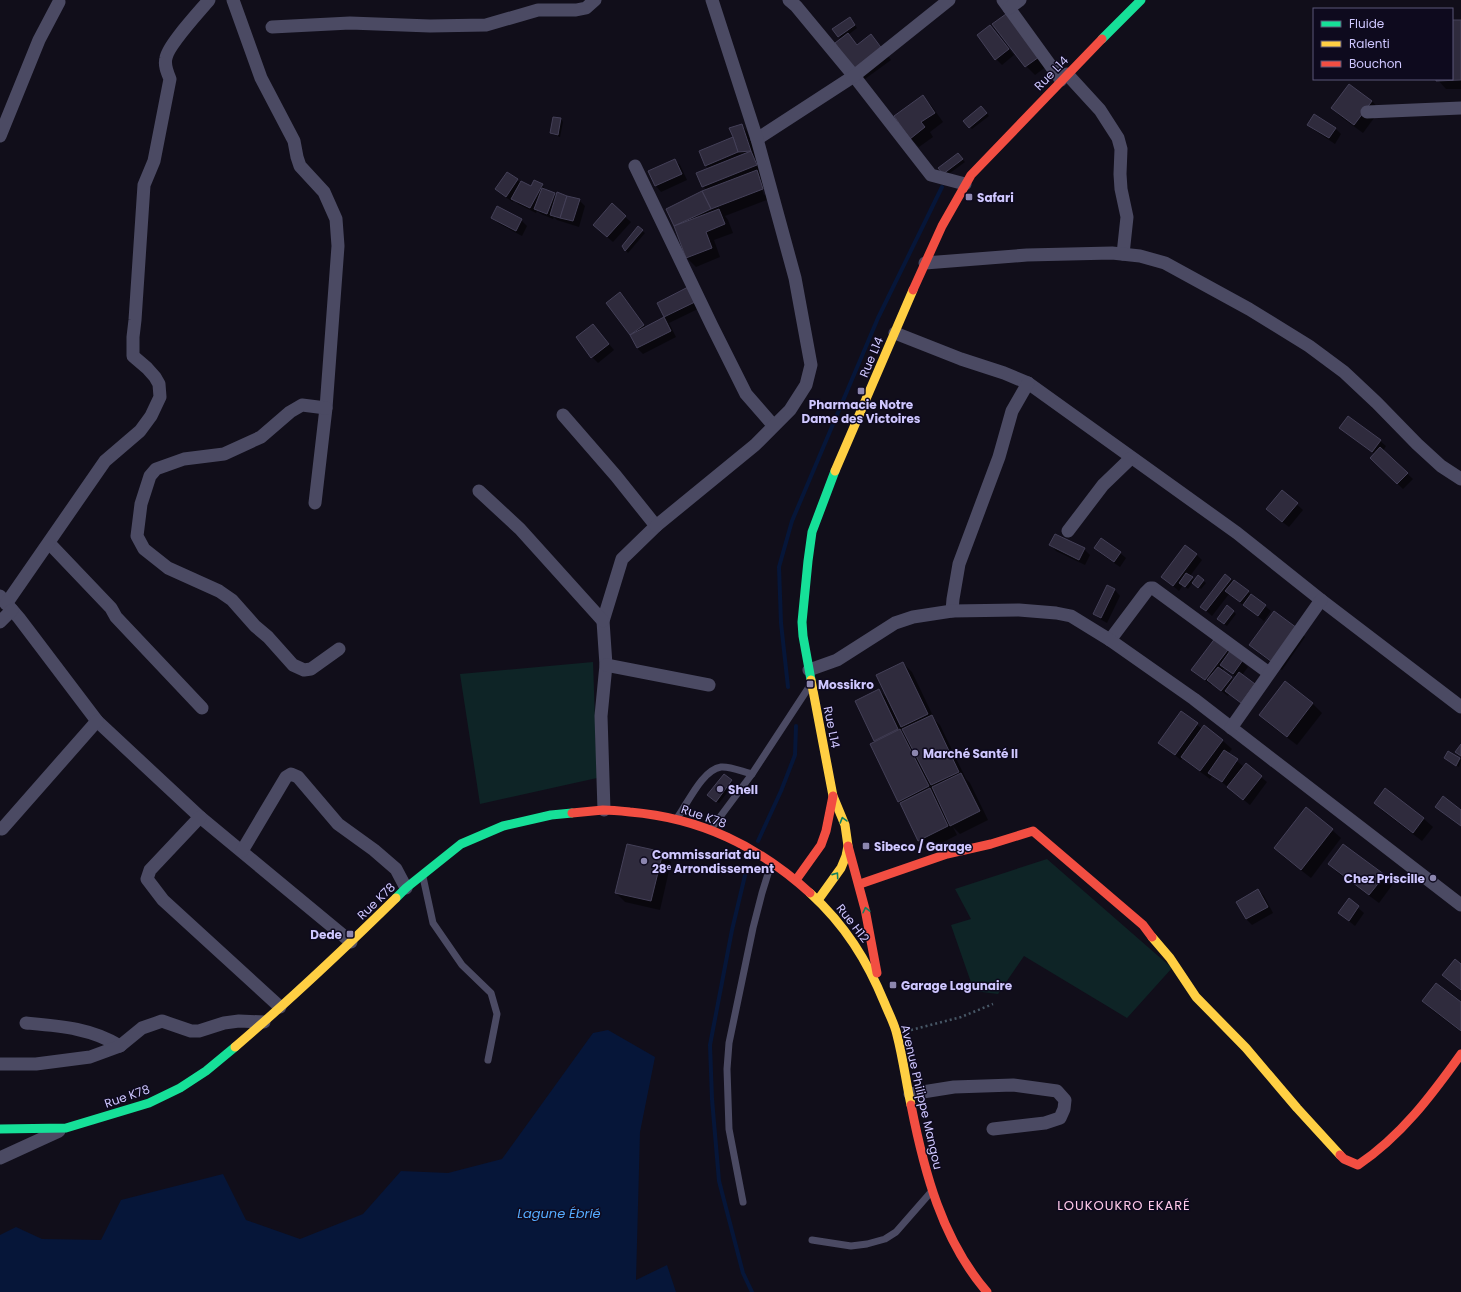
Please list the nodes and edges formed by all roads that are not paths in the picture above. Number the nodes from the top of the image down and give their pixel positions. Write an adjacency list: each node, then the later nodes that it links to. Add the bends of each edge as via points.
1 (208, 0): 33 (street, via 171,46 166,57 170,79 154,160 144,185 133,356 155,376 159,384 160,397 140,431 105,461)
2 (233, 0): 24 (street, via 261,78 294,141 300,166 324,192 336,219 338,246)
3 (595, 0): 11 (street, via 586,8 538,10 486,25 350,23)
4 (712, 0): 17 (street)
5 (789, 0): 12 (street)
6 (949, 0): 12 (street)
7 (1020, 0): 10 (street)
8 (1141, 0): 13 (street, Rue L14)
9 (59, 2): 16 (street, via 39,40)
10 (1006, 4): 13 (street)
11 (272, 27)
12 (854, 76): 17 (street); 19 (street, via 931,175)
13 (1064, 77): 19 (street, Rue L14); 20 (street, via 1100,110 1118,138 1121,149 1121,189 1127,217)
14 (1461, 108): 15 (street)
15 (1368, 112)
16 (0, 136)
17 (757, 139): 26 (street, via 795,278 811,365 806,385 790,410)
18 (635, 166): 26 (street, via 746,394)
19 (965, 184): 21 (street, Rue L14)
20 (1124, 254): 21 (street, via 1026,255); 28 (street, via 1165,263 1250,309 1309,346 1344,372 1441,466)
21 (925, 263): 22 (street, Rue L14)
22 (895, 333): 23 (street); 42 (street, Rue L14, via 829,484 812,532 802,622)
23 (1028, 383): 27 (street); 36 (street, via 1012,411 999,457 958,564)
24 (326, 408): 30 (street); 40 (street, via 302,405 261,437 224,454 184,460 156,469 150,476 141,504 137,536 144,549 168,568 232,600 293,665 304,670 311,669)
25 (563, 415): 31 (street)
26 (773, 425): 31 (street, via 755,444)
27 (1131, 458): 32 (street, via 1104,485); 34 (street, via 1237,533)
28 (1461, 479)
29 (479, 491): 37 (street, via 520,528)
30 (315, 503)
31 (656, 526): 37 (street, via 622,559)
32 (1068, 531)
33 (48, 543): 35 (street); 47 (street)
34 (1321, 600): 43 (street); 46 (street)
35 (6, 603): 38 (street); 48 (street)
36 (952, 611): 39 (street, via 1019,610 1056,613 1071,616); 42 (street, via 913,617 896,623 837,660)
37 (603, 621): 41 (street)
38 (0, 622)
39 (1110, 640): 43 (street, via 1146,592 1153,588); 49 (street)
40 (339, 649)
41 (606, 664): 45 (street); 52 (street, via 601,716)
42 (809, 670): 44 (street, Rue L14)
43 (1269, 673): 49 (street)
44 (811, 684): 50 (lane); 51 (street, Rue L14)
45 (709, 685)
46 (1461, 707)
47 (202, 708)
48 (97, 721): 53 (street); 55 (street)
49 (1231, 728): 65 (street)
50 (752, 774): 54 (lane, via 722,767 714,769 700,782); 56 (lane)
51 (834, 796): 57 (street, Rue L14, one-way to 51, via 845,825); 61 (street, Rue L14, via 821,845)
52 (604, 810): 54 (street, Rue K78, via 653,814); 60 (street, Rue K78, via 551,815 503,826 461,844)
53 (200, 817): 58 (street); 68 (street, via 150,870 147,879 163,900)
54 (677, 819): 56 (street, Rue K78)
55 (2, 829)
56 (711, 830): 59 (street, Rue K78, via 746,846)
57 (848, 846): 62 (street); 64 (street, Rue L14, one-way to 57, via 841,868)
58 (242, 851): 63 (street, via 286,777 291,774 298,777 338,824 396,869); 66 (street)
59 (772, 862): 61 (street, Rue K78); 81 (lane, via 753,928 729,1043 729,1128)
60 (422, 875): 63 (street, Rue K78); 73 (lane, via 433,923 462,965 491,993 497,1014)
61 (796, 880): 64 (street, Rue H12)
62 (860, 884): 67 (street, one-way to 62); 72 (street, via 946,854 1033,831 1143,925 1170,958 1196,997 1250,1053 1344,1159 1358,1165 1371,1158 1406,1123)
63 (406, 888): 66 (street, Rue K78)
64 (818, 900): 67 (street, Rue H12, via 851,938)
65 (1461, 904)
66 (351, 942): 68 (street, Rue K78)
67 (879, 990): 75 (street, Avenue Philippe Mangou, via 897,1034)
68 (280, 1007): 69 (street, Rue K78)
69 (264, 1022): 71 (street, via 239,1021 191,1031 162,1021 142,1028); 76 (street, Rue K78, via 206,1071 180,1088 149,1103)
70 (26, 1024): 71 (street, via 64,1026 107,1038)
71 (120, 1046): 74 (street, via 90,1057 36,1064)
72 (1461, 1054)
73 (488, 1060)
74 (0, 1064)
75 (910, 1094): 78 (street, via 954,1087 1013,1085 1057,1091 1065,1100 1060,1118 1045,1123); 80 (street, Avenue Philippe Mangou, via 918,1141)
76 (66, 1128): 77 (street, Rue K78); 79 (street)
77 (0, 1129)
78 (993, 1129)
79 (0, 1158)
80 (932, 1191): 82 (lane, via 896,1232 885,1239 851,1246); 83 (street, Avenue Philippe Mangou, via 962,1259)
81 (743, 1202)
82 (812, 1240)
83 (987, 1292)

